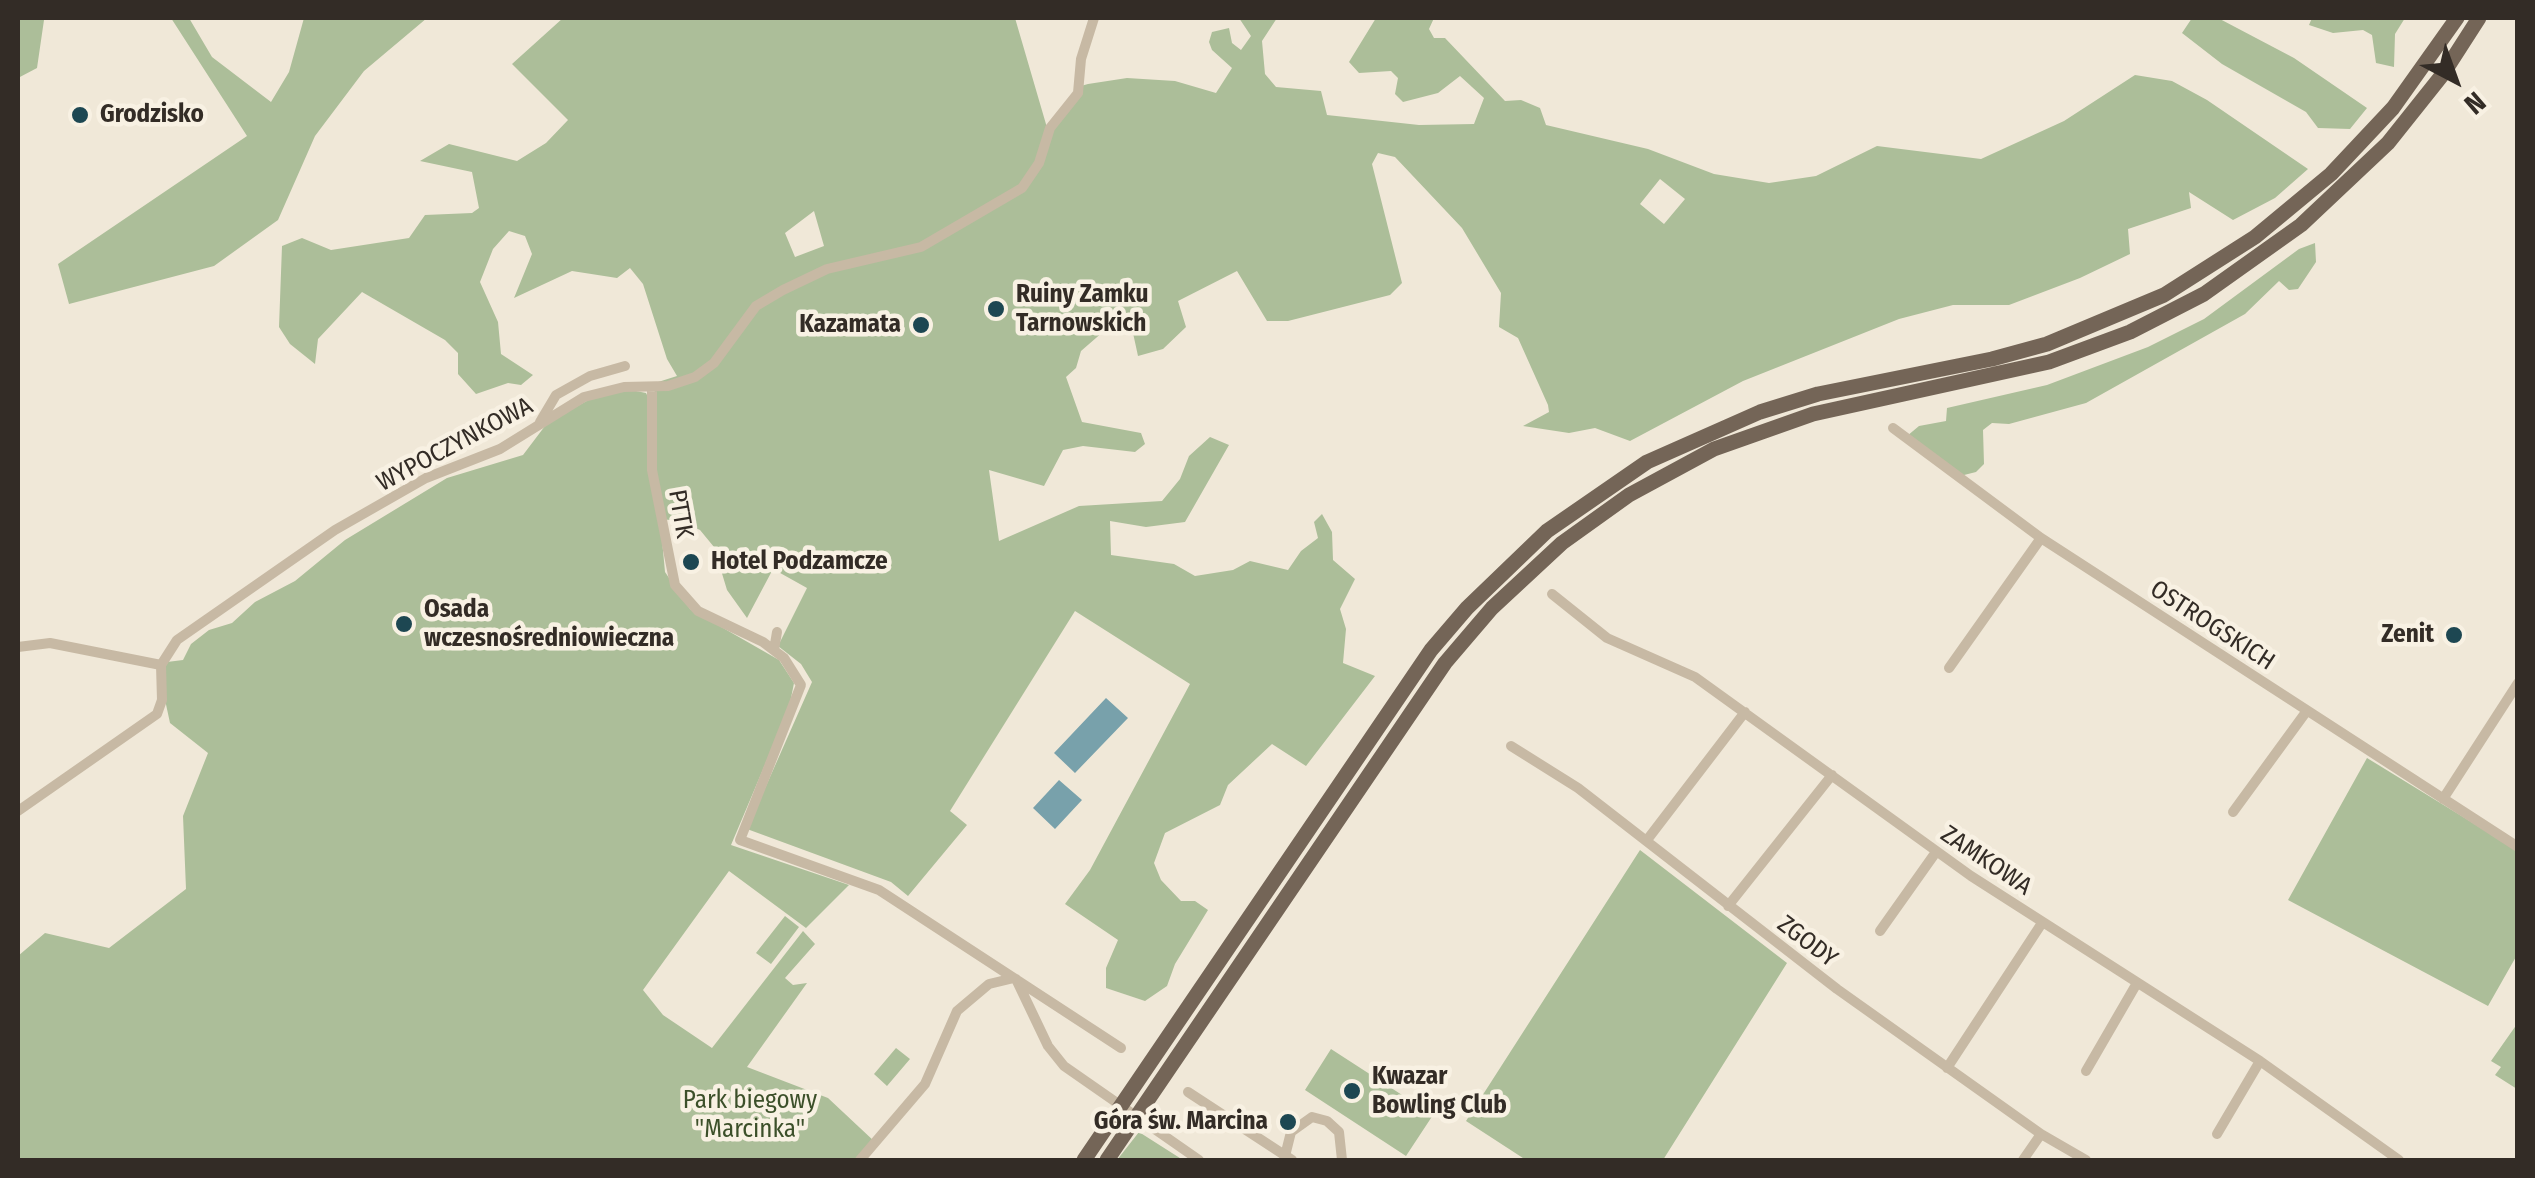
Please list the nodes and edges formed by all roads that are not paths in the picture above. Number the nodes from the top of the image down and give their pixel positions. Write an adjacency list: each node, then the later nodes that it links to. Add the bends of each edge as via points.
1 (1094, 18): 5 (street, WYPOCZYNKOWA, via 1078,93 1050,128 1039,164 1022,188 921,247 827,269 783,290 756,306 705,371)
2 (2457, 18): 40 (main road, via 2405,93 2332,174 2255,238 2164,296 2046,344 1818,394 1716,429 1648,462 1548,531 1432,650)
3 (2479, 18): 41 (main road, via 2388,143 2301,225 2204,294 2130,332 2049,362 1812,414 1714,448 1562,543 1445,663)
4 (626, 366): 6 (street, via 556,395)
5 (652, 388): 6 (street, WYPOCZYNKOWA, via 584,397); 12 (street, PTTK, via 652,470 675,585 698,611)
6 (540, 423): 13 (street, WYPOCZYNKOWA, via 335,530 177,640)
7 (1893, 428): 8 (street, OSTROGSKICH)
8 (2041, 538): 14 (street); 17 (street, OSTROGSKICH)
9 (1552, 594): 16 (street, ZAMKOWA, via 1608,638 1695,678)
10 (776, 632): 12 (street)
11 (18, 647): 13 (street, via 50,643)
12 (774, 650): 29 (street, PTTK, via 797,675 800,692 740,840 879,890)
13 (161, 665): 21 (street, via 157,714)
14 (1949, 668)
15 (2518, 683): 20 (street)
16 (1745, 712): 19 (street, ZAMKOWA); 23 (street)
17 (2306, 712): 20 (street, OSTROGSKICH); 22 (street)
18 (1511, 746): 23 (street, ZGODY)
19 (1832, 775): 25 (street, ZAMKOWA); 26 (street)
20 (2444, 799): 24 (street, OSTROGSKICH)
21 (18, 811)
22 (2233, 812)
23 (1646, 840): 26 (street, ZGODY)
24 (2518, 846)
25 (1936, 852): 27 (street, ZAMKOWA); 28 (street)
26 (1728, 906): 33 (street, ZGODY)
27 (2042, 923): 30 (street, ZAMKOWA); 33 (street)
28 (1880, 931)
29 (1015, 978): 31 (street); 39 (street, via 990,984 957,1011 925,1084); 42 (street, via 1048,1046 1086,1085)
30 (2137, 983): 32 (street, ZAMKOWA); 34 (street)
31 (1121, 1048)
32 (2260, 1061): 37 (street); 46 (street, ZAMKOWA)
33 (1947, 1068): 36 (street, ZGODY)
34 (2086, 1071)
35 (1188, 1092): 38 (street)
36 (2041, 1134): 44 (street); 45 (street, ZGODY)
37 (2217, 1134)
38 (1289, 1158): 43 (street, via 1291,1132 1312,1117 1339,1132)
39 (860, 1160)
40 (1084, 1160)
41 (1106, 1160)
42 (1199, 1160)
43 (1342, 1160)
44 (2023, 1160)
45 (2086, 1160)
46 (2399, 1160)

